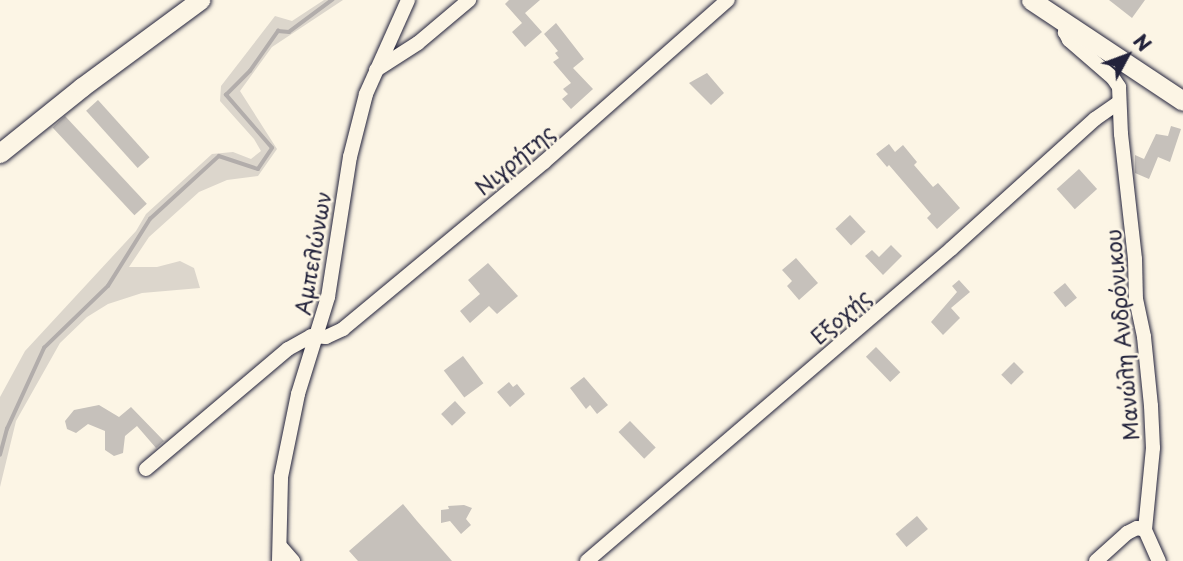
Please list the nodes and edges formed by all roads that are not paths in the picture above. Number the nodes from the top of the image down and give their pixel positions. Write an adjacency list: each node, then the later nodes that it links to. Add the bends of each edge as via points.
1 (408, 0): 8 (street, Αμπελώνων)
2 (469, 0): 8 (street, via 418,43)
3 (728, 0): 13 (street, Νιγρήτης, via 544,162 343,329)
4 (1031, 0): 7 (main road)
5 (1055, 0): 9 (main road)
6 (197, 1): 12 (main road)
7 (1068, 24): 10 (main road); 11 (street, Μανώλη Ανδρόνικου, via 1066,35 1075,47 1117,83)
8 (376, 70): 13 (street, Αμπελώνων, via 350,157)
9 (1183, 85)
10 (1183, 101)
11 (1119, 102): 15 (street, Μανώλη Ανδρόνικου, via 1136,299 1152,406); 18 (street, Εξοχής)
12 (0, 153)
13 (318, 336): 14 (street, Νιγρήτης, via 288,349); 16 (street, Αμπελώνων, via 298,394 281,477)
14 (146, 469)
15 (1145, 530): 19 (street, via 1127,533); 20 (street, Μανώλη Ανδρόνικου)
16 (279, 554): 17 (street)
17 (293, 561)
18 (587, 561)
19 (1096, 561)
20 (1159, 561)

